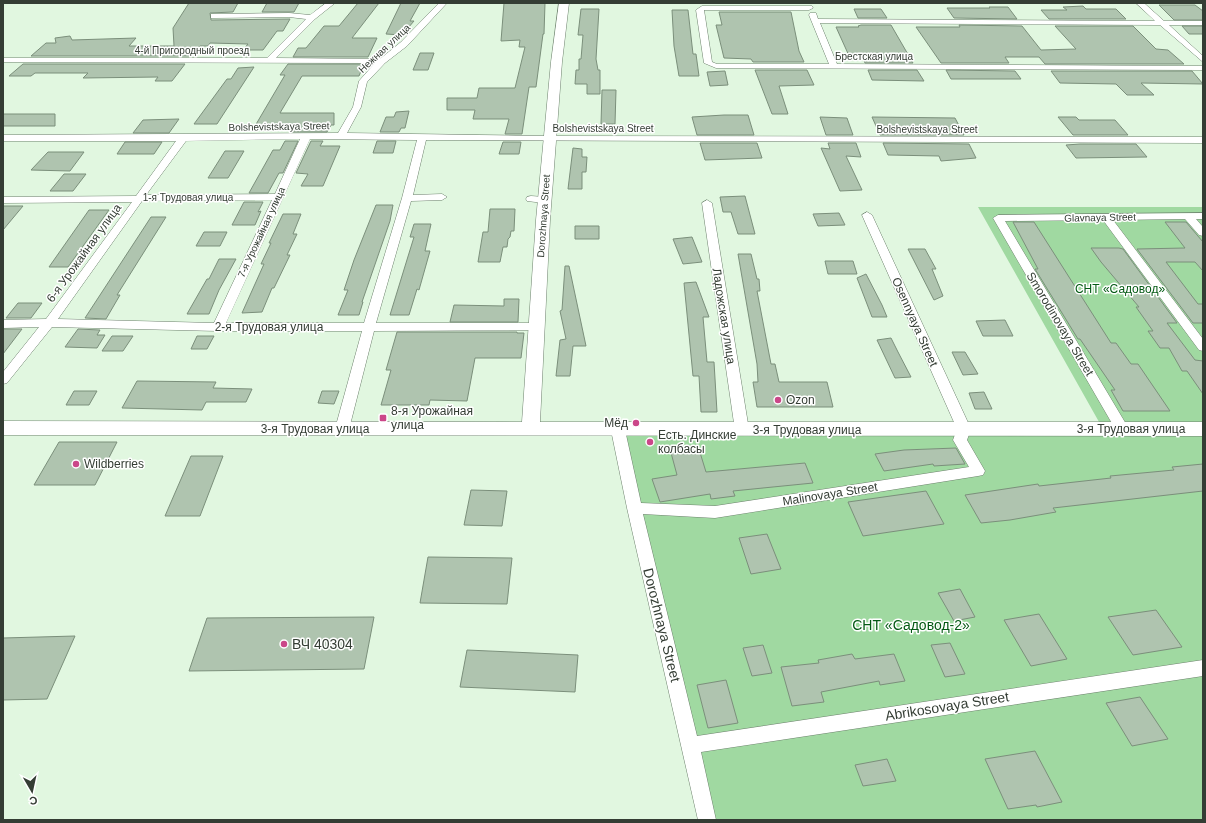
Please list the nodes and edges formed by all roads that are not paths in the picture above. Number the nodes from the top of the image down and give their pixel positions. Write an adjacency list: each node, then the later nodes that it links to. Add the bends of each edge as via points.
1 (331, 3): 7 (street)
2 (443, 3): 14 (street, Нежная улица, via 404,44)
3 (564, 3): 22 (street, Dorozhnaya Street)
4 (1140, 3): 9 (street)
5 (808, 5): 8 (street); 15 (street, Брестская улица, via 702,8 700,10 708,63 716,66)
6 (214, 16): 7 (street)
7 (312, 17): 12 (street)
8 (816, 21): 9 (street); 15 (street)
9 (1162, 23): 10 (street); 13 (street)
10 (1203, 23)
11 (3, 60): 12 (street, 4-й Пригородный проезд)
12 (270, 60): 14 (street, 4-й Пригородный проезд)
13 (1203, 60)
14 (382, 61): 17 (street, Нежная улица, via 363,81 357,107)
15 (832, 65): 16 (street, Брестская улица)
16 (1203, 68)
17 (341, 136): 18 (street, Bolshevistskaya Street); 21 (street, Bolshevistskaya Street)
18 (306, 137): 20 (street, Bolshevistskaya Street); 25 (street, 7-я Урожайная улица)
19 (3, 138): 20 (street, Bolshevistskaya Street)
20 (183, 138): 24 (street, 6-я Урожайная улица)
21 (422, 138): 22 (street, Bolshevistskaya Street); 27 (street)
22 (549, 139): 23 (street, Bolshevistskaya Street); 40 (street, Dorozhnaya Street, via 538,199)
23 (1203, 140)
24 (140, 197): 25 (street, 1-я Трудовая улица); 28 (street, 1-я Трудовая улица); 36 (street, 6-я Урожайная улица)
25 (277, 197): 38 (street, 7-я Урожайная улица)
26 (442, 197): 27 (street)
27 (407, 198): 39 (street)
28 (3, 200)
29 (707, 203): 49 (street, Ладожская улица)
30 (867, 215): 45 (street, Osennyaya Street)
31 (1188, 216): 32 (street, Glavnaya Street); 33 (street, Glavnaya Street); 35 (street)
32 (1203, 216)
33 (1106, 217): 34 (street, Glavnaya Street); 41 (street)
34 (998, 218): 46 (street, Smorodinovaya Street)
35 (1203, 233)
36 (49, 323): 37 (street, 2-я Трудовая улица); 38 (street, 2-я Трудовая улица); 42 (street, 6-я Урожайная улица)
37 (3, 324)
38 (218, 327): 39 (street, 2-я Трудовая улица)
39 (369, 327): 40 (street, 2-я Трудовая улица); 44 (street)
40 (535, 327): 47 (street, Dorozhnaya Street)
41 (1203, 347)
42 (3, 380)
43 (3, 428): 44 (street, 3-я Трудовая улица)
44 (342, 429): 47 (street, 3-я Трудовая улица)
45 (964, 429): 46 (street, 3-я Трудовая улица); 49 (street, 3-я Трудовая улица); 51 (street, Malinovaya Street, via 960,440 978,471 715,512)
46 (1122, 429): 50 (street, 3-я Трудовая улица)
47 (531, 430): 48 (street, 3-я Трудовая улица)
48 (618, 430): 49 (street, 3-я Трудовая улица); 51 (street, Dorozhnaya Street)
49 (742, 430)
50 (1203, 430)
51 (634, 508): 53 (street, Dorozhnaya Street)
52 (1203, 668): 53 (street, Abrikosovaya Street)
53 (692, 745): 54 (street, Dorozhnaya Street)
54 (707, 820)

